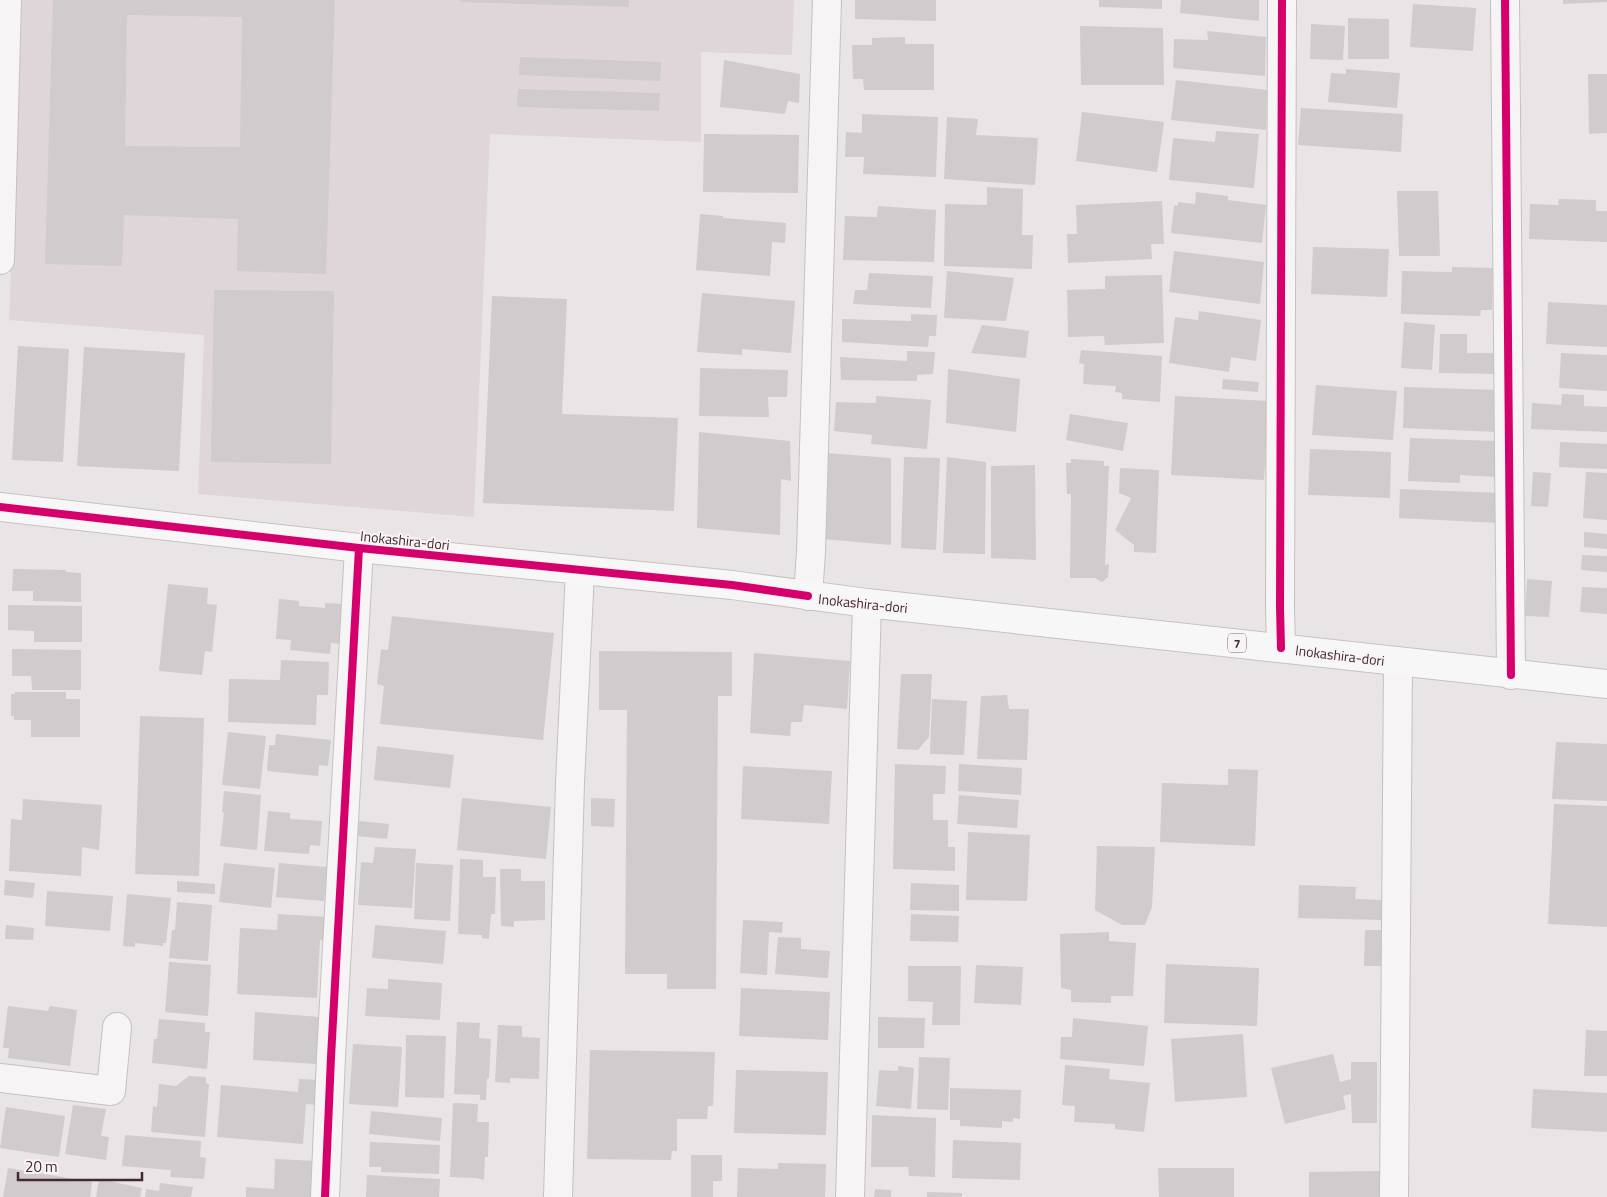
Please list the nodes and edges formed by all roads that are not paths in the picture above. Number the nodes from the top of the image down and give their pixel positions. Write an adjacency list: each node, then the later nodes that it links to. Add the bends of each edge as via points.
1 (7, 0): 5 (street)
2 (827, 0): 9 (street)
3 (1282, 0): 11 (street)
4 (1505, 0): 13 (street)
5 (0, 260)
6 (0, 507): 7 (main road, Inokashira-dori / 7)
7 (359, 548): 8 (main road, Inokashira-dori / 7); 17 (street)
8 (580, 571): 9 (main road, Inokashira-dori / 7, via 732,585); 18 (street, via 570,783)
9 (808, 596): 10 (main road, Inokashira-dori / 7)
10 (867, 603): 11 (main road, Inokashira-dori / 7); 19 (street)
11 (1282, 648): 12 (main road, Inokashira-dori / 7)
12 (1398, 662): 13 (main road, Inokashira-dori / 7); 20 (street)
13 (1511, 675): 14 (main road, Inokashira-dori / 7)
14 (1607, 684)
15 (117, 1027): 16 (street, via 111,1091)
16 (0, 1078)
17 (325, 1197)
18 (558, 1197)
19 (850, 1197)
20 (1394, 1197)

